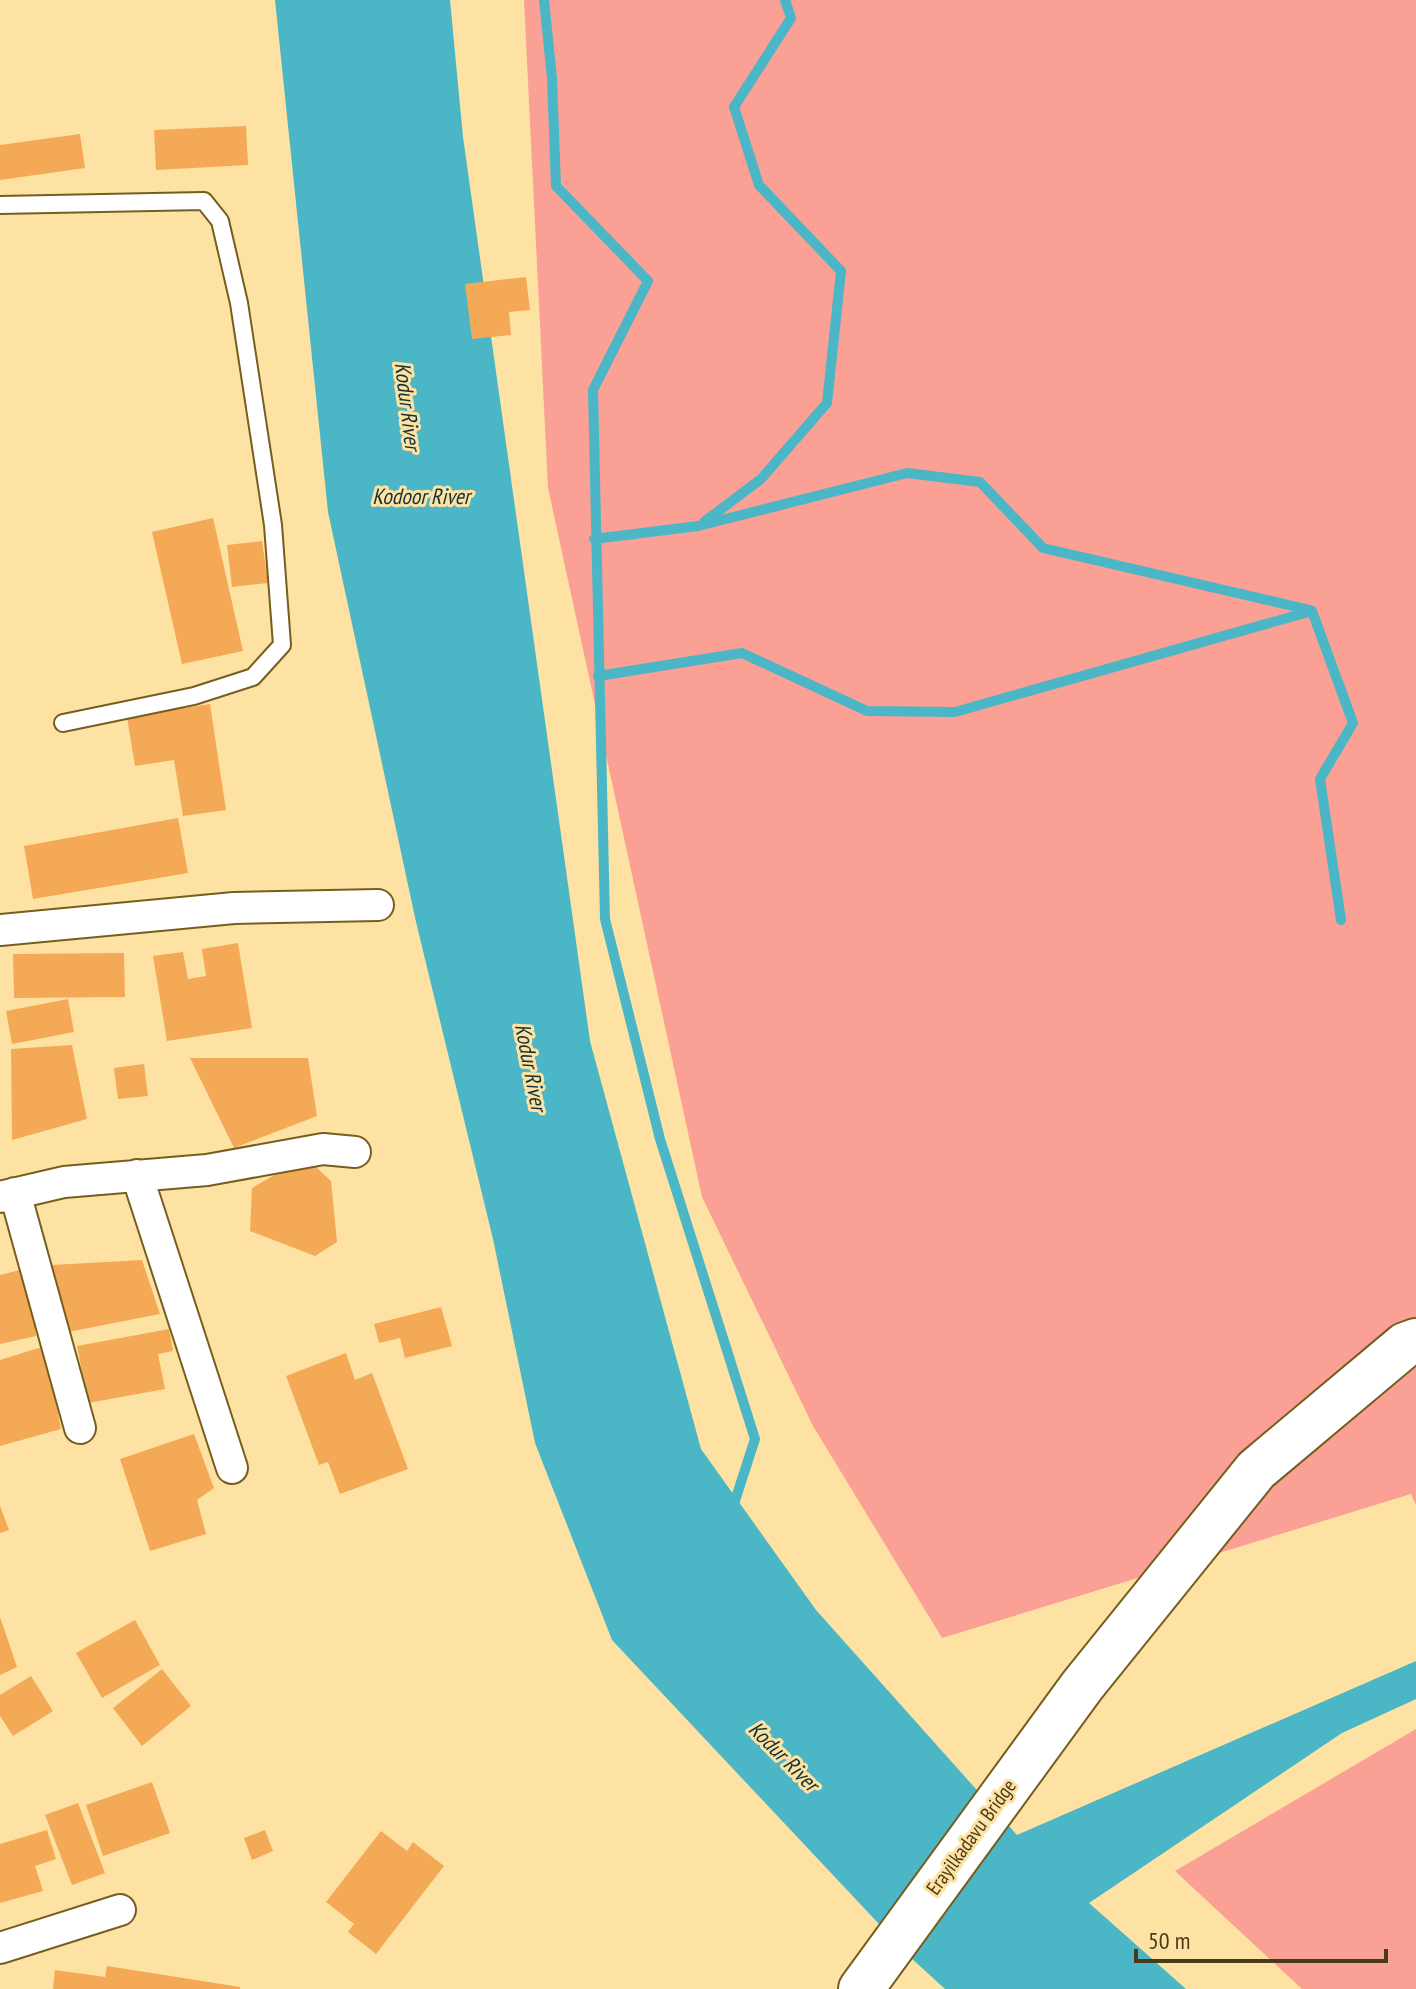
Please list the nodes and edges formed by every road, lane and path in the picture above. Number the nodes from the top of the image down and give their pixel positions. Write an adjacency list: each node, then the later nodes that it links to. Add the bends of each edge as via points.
1 (0, 205): 2 (lane, via 204,201 220,221 239,303 273,525 282,645 253,677 194,696)
2 (63, 723)
3 (378, 905): 4 (street, via 234,908)
4 (0, 930)
5 (355, 1152): 6 (street, via 323,1149 207,1170)
6 (137, 1175): 7 (street, via 64,1182); 10 (street)
7 (8, 1195): 9 (street)
8 (1416, 1341): 13 (main road, Erayilkadavu Bridge, via 1256,1470 1082,1686)
9 (80, 1428)
10 (232, 1468)
11 (120, 1910): 12 (street)
12 (0, 1948)
13 (861, 1989)

